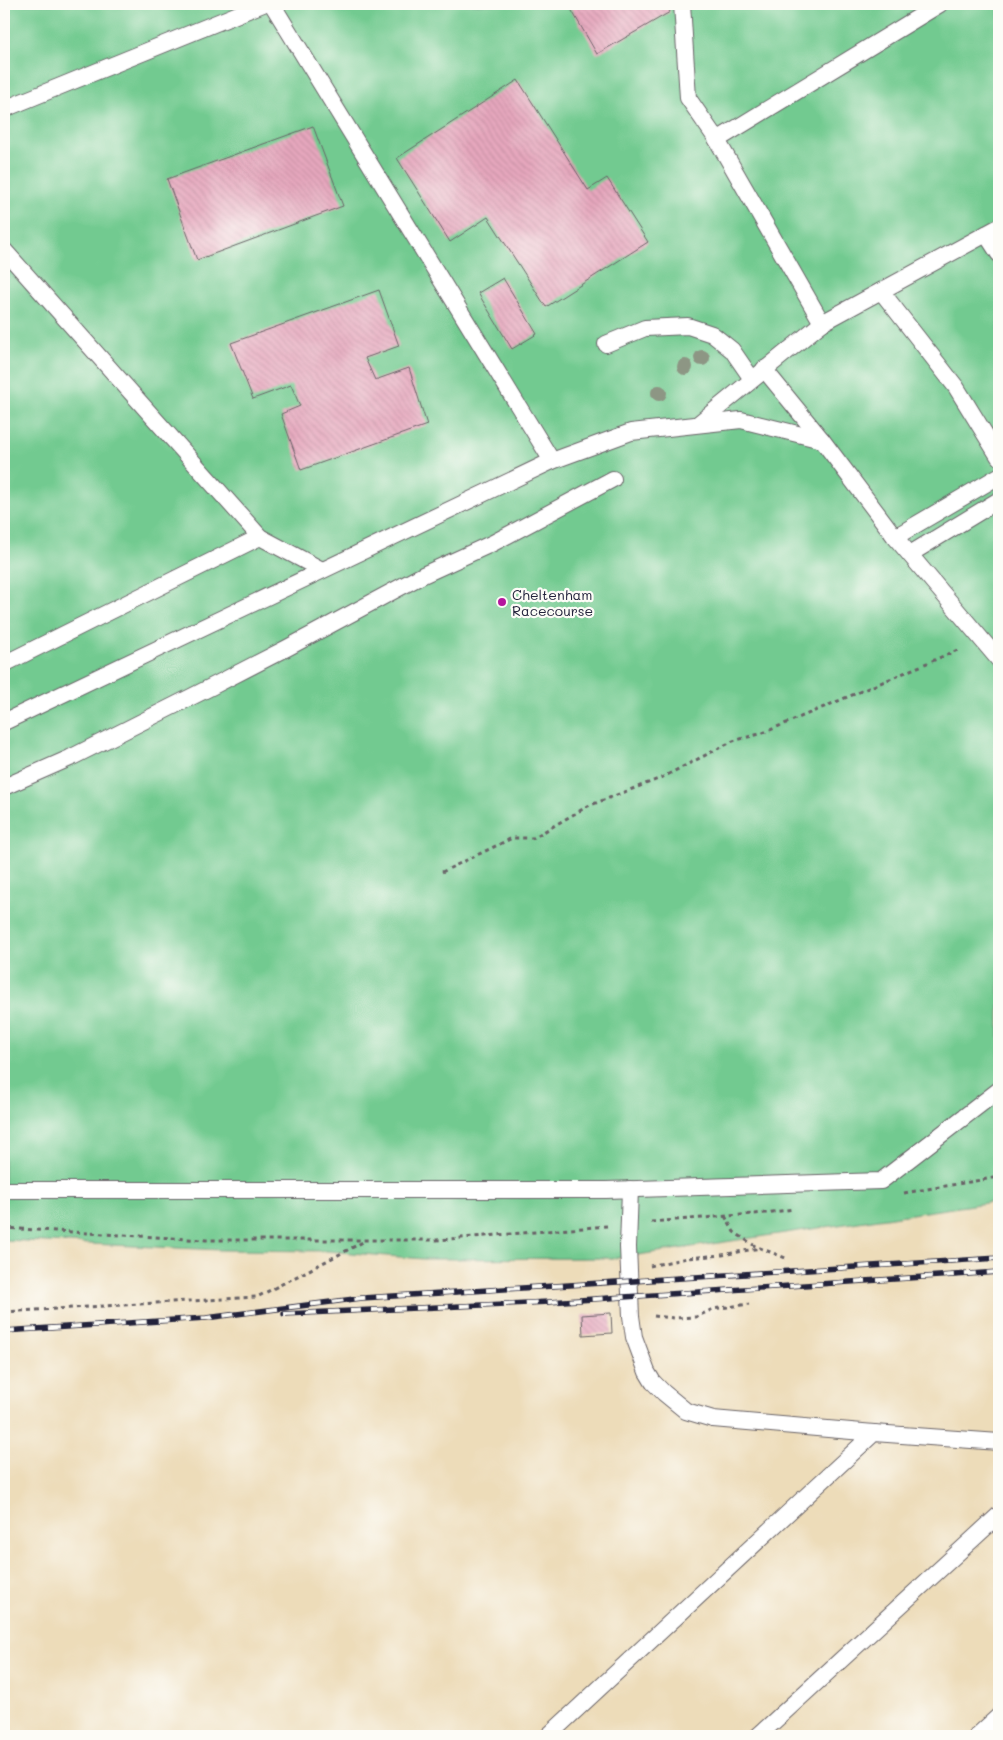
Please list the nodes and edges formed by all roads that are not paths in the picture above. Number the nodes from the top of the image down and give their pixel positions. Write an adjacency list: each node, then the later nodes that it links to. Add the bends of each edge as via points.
1 (263, 4): 5 (lane)
2 (272, 4): 17 (lane)
3 (682, 4): 6 (lane, via 688,98)
4 (940, 4): 6 (lane)
5 (4, 111)
6 (717, 140): 11 (lane)
7 (992, 230): 9 (lane); 10 (lane)
8 (4, 250): 21 (lane)
9 (999, 254)
10 (881, 291): 11 (lane); 16 (lane, via 956,387)
11 (822, 323): 13 (lane)
12 (606, 344): 13 (lane, via 644,328 688,326 712,334)
13 (758, 374): 14 (lane); 15 (lane)
14 (698, 424): 15 (lane, via 742,420); 17 (lane, via 631,432)
15 (822, 440): 22 (lane)
16 (999, 457)
17 (552, 461): 24 (lane)
18 (999, 476): 22 (lane)
19 (613, 479): 28 (lane, via 70,758)
20 (999, 500): 23 (lane)
21 (260, 537): 24 (lane); 26 (lane)
22 (895, 537): 23 (lane)
23 (910, 554): 25 (lane)
24 (322, 570): 27 (lane)
25 (999, 660)
26 (4, 664)
27 (4, 722)
28 (4, 787)
29 (999, 1090): 30 (lane, via 881,1181)
30 (630, 1188): 31 (lane); 32 (lane, via 631,1316 634,1337 653,1382 686,1411 712,1419)
31 (4, 1190)
32 (874, 1433): 33 (lane); 36 (lane)
33 (999, 1442)
34 (999, 1515): 37 (lane)
35 (999, 1716): 38 (lane)
36 (548, 1736)
37 (758, 1736)
38 (977, 1736)

